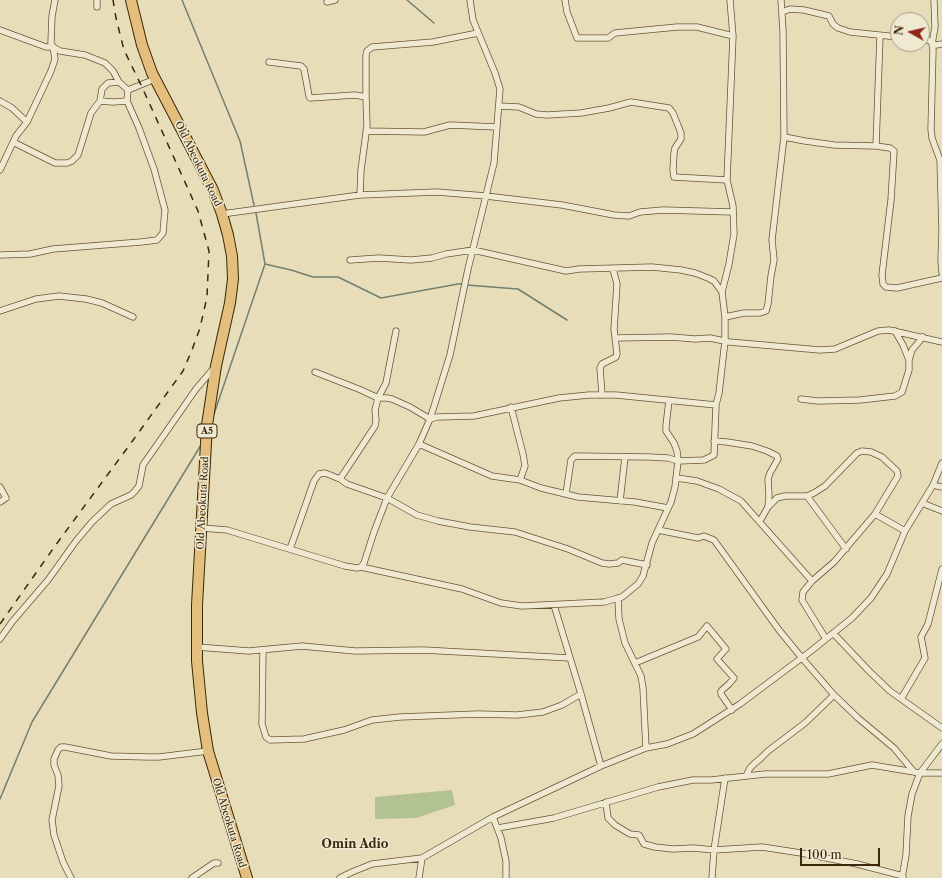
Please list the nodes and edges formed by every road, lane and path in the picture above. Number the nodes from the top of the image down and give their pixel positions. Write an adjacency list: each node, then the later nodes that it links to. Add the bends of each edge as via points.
1 (54, 0): 20 (street, via 51,43)
2 (97, 0): 11 (street)
3 (131, 0): 22 (highway, Old Abeokuta Road / A5, via 142,45)
4 (335, 0): 10 (street)
5 (470, 0): 14 (street)
6 (565, 0): 15 (street, via 577,38 608,38 620,32 677,27 697,27)
7 (730, 0): 15 (street)
8 (781, 0): 12 (street)
9 (934, 0): 18 (street, via 935,27)
10 (327, 2)
11 (97, 7)
12 (782, 12): 16 (street, via 804,10 828,16 838,28); 33 (street)
13 (0, 30): 20 (street, via 46,47)
14 (478, 33): 25 (street, via 433,42 372,47 366,55); 29 (street, via 500,89)
15 (733, 36): 38 (street)
16 (880, 36): 17 (street); 35 (street)
17 (890, 37)
18 (932, 44): 19 (street); 36 (street, via 931,129 932,138)
19 (942, 44)
20 (53, 47): 23 (street, via 105,63); 30 (street, via 55,60)
21 (268, 62): 25 (street, via 301,66 304,69 310,98 356,95)
22 (155, 79): 24 (street); 42 (highway, Old Abeokuta Road / A5, via 213,190)
23 (119, 82): 24 (street); 27 (street, via 105,85 100,92)
24 (128, 90): 28 (street)
25 (366, 97): 32 (street)
26 (0, 101): 30 (street)
27 (100, 101): 28 (street); 34 (street, via 92,113 78,155 72,161 55,163)
28 (127, 101): 44 (street, via 154,169 165,210 163,233 157,240)
29 (499, 106): 31 (street); 38 (street, via 519,107 547,116 581,113 631,102 669,108 681,133 674,153 674,177)
30 (28, 122): 34 (street)
31 (497, 127): 32 (street, via 450,126 424,132); 40 (street, via 494,163)
32 (366, 131): 39 (street)
33 (784, 137): 35 (street, via 834,145); 52 (street, via 772,240 774,260 767,308 760,313)
34 (13, 142): 37 (street)
35 (876, 146): 48 (street, via 894,151 882,275 886,288)
36 (940, 150): 47 (street)
37 (0, 170)
38 (727, 180): 41 (street)
39 (360, 195): 40 (street, via 437,192); 42 (street)
40 (486, 196): 41 (street, via 629,216 640,212 663,210); 43 (street)
41 (734, 212): 49 (street, via 734,234)
42 (222, 214): 60 (highway, Old Abeokuta Road / A5, via 232,256 233,279)
43 (472, 250): 45 (street, via 411,260); 46 (street, via 570,272 579,268); 68 (street, via 450,355)
44 (0, 255)
45 (350, 260)
46 (613, 268): 49 (street, via 660,267 695,273 714,281); 56 (street, via 617,284)
47 (942, 273)
48 (942, 278)
49 (722, 292): 52 (street)
50 (0, 311): 51 (street, via 36,299 59,296 102,303)
51 (133, 317)
52 (725, 317): 57 (street)
53 (396, 331): 63 (street, via 386,384)
54 (895, 331): 55 (street); 57 (street, via 878,331 836,349 820,350); 59 (street)
55 (922, 337): 58 (street); 59 (street, via 912,350)
56 (615, 338): 57 (street, via 710,338); 62 (street, via 616,357 602,364 600,368)
57 (725, 341): 66 (street)
58 (942, 342)
59 (909, 360): 64 (street, via 909,370 902,392 895,396 860,400)
60 (216, 366): 91 (highway, Old Abeokuta Road / A5, via 208,425); 103 (street, via 196,389 143,465 139,486 131,495 111,504 92,522)
61 (315, 372): 63 (street)
62 (602, 395): 65 (street); 67 (street, via 559,398)
63 (378, 398): 68 (street, via 398,402); 75 (street, via 374,410 375,426)
64 (801, 399)
65 (669, 400): 66 (street); 72 (street, via 666,431 674,443)
66 (716, 406): 69 (street)
67 (511, 408): 68 (street, via 474,416); 76 (street, via 524,454 525,466)
68 (430, 419): 70 (street)
69 (714, 441): 72 (street, via 714,455 704,460); 86 (street, via 752,446 777,456 778,459 768,479)
70 (419, 444): 76 (street, via 492,476); 82 (street)
71 (625, 457): 72 (street, via 668,458); 80 (street, via 573,457); 83 (street)
72 (678, 461): 74 (street)
73 (942, 463): 77 (street)
74 (677, 478): 87 (street); 90 (street, via 719,488 741,501)
75 (340, 479): 82 (street, via 347,484); 94 (street, via 325,473 316,476)
76 (520, 480): 80 (street)
77 (933, 485): 79 (street); 85 (street)
78 (0, 487): 84 (street, via 6,498)
79 (942, 487)
80 (566, 494): 83 (street)
81 (806, 496): 86 (street, via 777,498); 89 (street, via 825,486 857,453 871,452 882,457 898,474); 95 (street)
82 (387, 498): 96 (street, via 417,515 438,521 516,532 602,563 618,563 622,560); 97 (street)
83 (620, 501): 87 (street)
84 (0, 502)
85 (922, 503): 88 (street); 93 (street)
86 (768, 507): 90 (street)
87 (668, 508): 92 (street)
88 (942, 511)
89 (875, 514): 93 (street); 95 (street)
90 (760, 521): 99 (street)
91 (202, 528): 94 (street, via 227,530); 105 (highway, Old Abeokuta Road / A5)
92 (658, 530): 96 (street); 108 (street, via 698,538 704,536 714,540)
93 (905, 531): 102 (street, via 887,574 871,598)
94 (290, 549): 97 (street, via 345,566)
95 (846, 549): 99 (street)
96 (647, 565): 100 (street, via 638,584)
97 (361, 567): 101 (street, via 462,589 501,603 522,606)
98 (942, 569): 112 (street, via 928,624 921,637 925,658)
99 (812, 581): 104 (street, via 803,592 802,598)
100 (618, 598): 101 (street, via 604,602); 109 (street, via 622,632)
101 (554, 605): 107 (street)
102 (833, 633): 104 (street); 112 (street, via 869,671)
103 (0, 639)
104 (826, 639): 108 (street)
105 (197, 647): 106 (street); 117 (highway, Old Abeokuta Road / A5, via 199,688)
106 (263, 650): 107 (street, via 302,646 354,651 423,650); 110 (street, via 262,724 266,737 270,740 304,739 344,730 372,720 400,717 517,715 543,712)
107 (570, 658): 110 (street)
108 (802, 658): 111 (street); 113 (street)
109 (635, 663): 113 (street, via 698,637 707,626 726,649 717,659 734,678 721,691); 116 (street, via 643,688)
110 (581, 694): 118 (street)
111 (834, 695): 119 (street, via 894,748); 121 (street, via 805,723 768,751 750,768)
112 (901, 698): 114 (street)
113 (732, 710): 116 (street, via 693,734 667,744)
114 (942, 728)
115 (942, 744): 119 (street)
116 (646, 748): 118 (street)
117 (208, 751): 129 (street, via 148,757 112,756 61,747 56,753 54,765 59,786 52,820 63,862); 132 (highway, Old Abeokuta Road / A5)
118 (601, 766): 124 (street)
119 (917, 773): 120 (street); 121 (street, via 872,765 828,774); 130 (street, via 908,816)
120 (942, 773)
121 (746, 776): 122 (street)
122 (725, 778): 123 (street, via 679,782); 126 (street)
123 (606, 802): 125 (street, via 554,818); 126 (street, via 608,818 630,834 639,835 644,844 673,849)
124 (494, 816): 125 (street); 127 (street)
125 (498, 828): 135 (street, via 506,860)
126 (714, 850): 130 (street, via 762,847 857,864); 136 (street)
127 (422, 858): 133 (street, via 372,864); 134 (street)
128 (218, 863): 131 (street)
129 (72, 877)
130 (903, 877)
131 (192, 878)
132 (246, 878)
133 (340, 878)
134 (419, 878)
135 (506, 878)
136 (712, 878)

